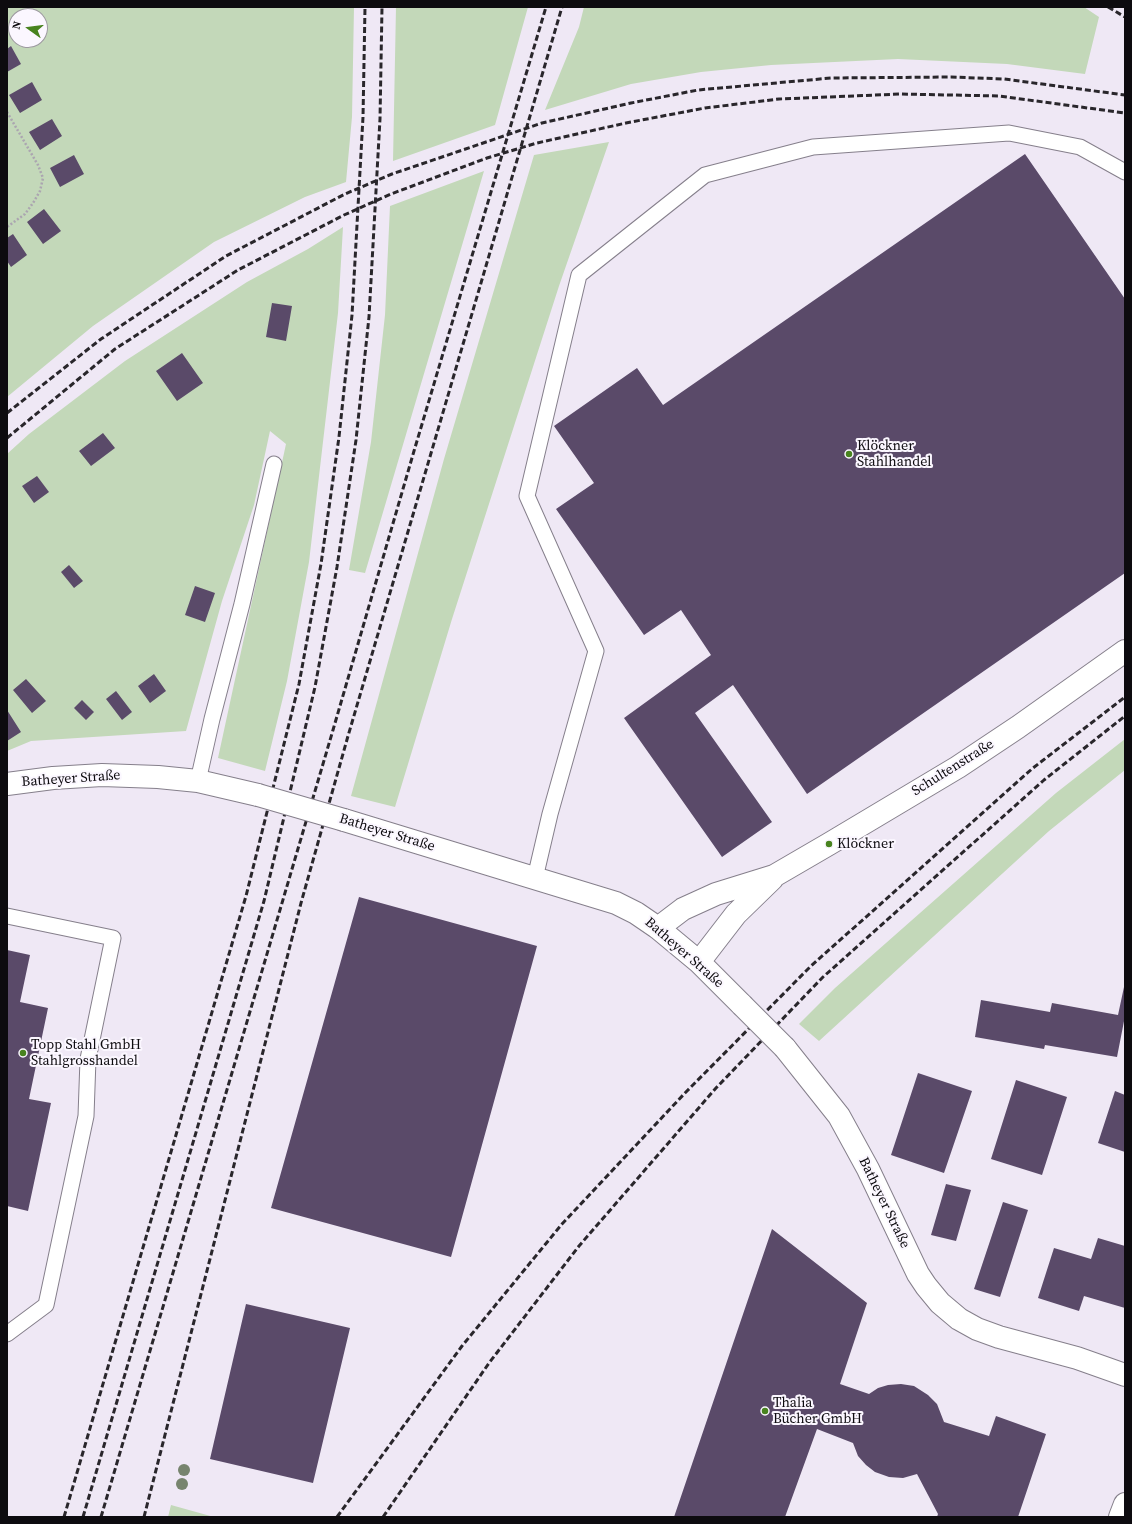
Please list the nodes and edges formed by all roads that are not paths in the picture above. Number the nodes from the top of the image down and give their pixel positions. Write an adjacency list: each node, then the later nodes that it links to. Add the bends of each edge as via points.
1 (1125, 172): 7 (lane, via 1080,147 1009,133 813,147 705,175 579,275 527,496 596,651 550,814)
2 (274, 464): 4 (lane)
3 (1125, 651): 6 (street, Schultenstraße, via 958,767)
4 (198, 781): 5 (street, Batheyer Straße, via 102,774); 7 (street, Batheyer Straße, bridge, via 258,795)
5 (7, 784)
6 (774, 876): 9 (street, Schultenstraße, via 716,894 683,909); 10 (street, Schultenstraße, via 736,914)
7 (535, 878): 9 (street, Batheyer Straße, via 616,902)
8 (7, 916): 11 (lane, via 113,938 88,1059 86,1116 46,1305)
9 (658, 928): 10 (street, Batheyer Straße)
10 (699, 962): 12 (street, Batheyer Straße, bridge, via 786,1048 840,1116 918,1274 940,1303 959,1319 999,1337 1078,1358)
11 (7, 1334)
12 (1125, 1375)
13 (1125, 1504): 14 (street)
14 (1120, 1517)

